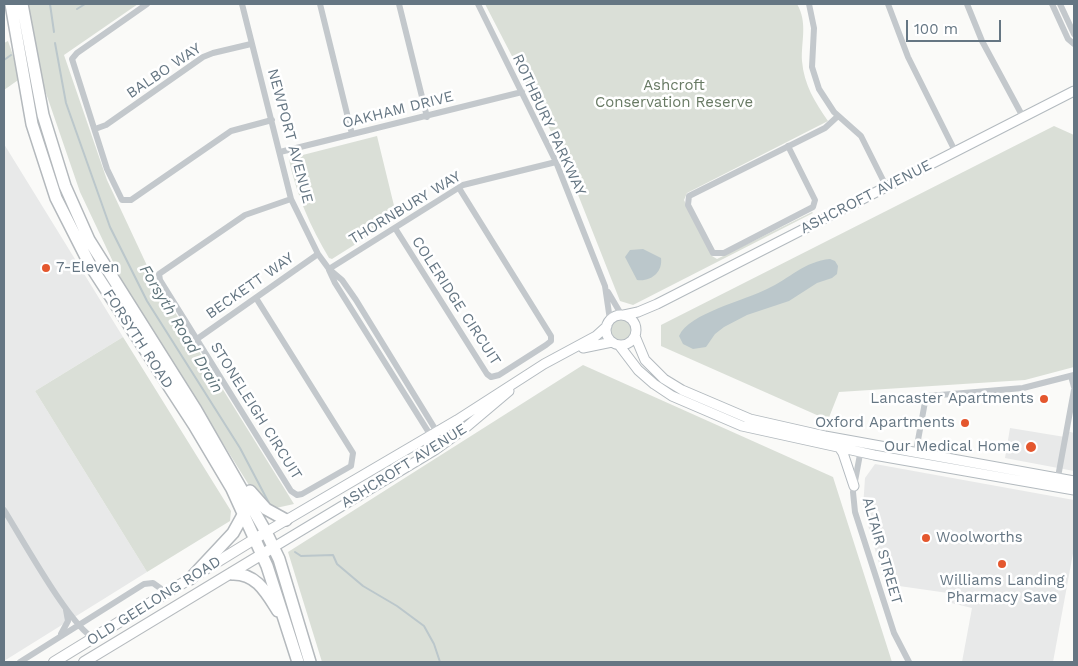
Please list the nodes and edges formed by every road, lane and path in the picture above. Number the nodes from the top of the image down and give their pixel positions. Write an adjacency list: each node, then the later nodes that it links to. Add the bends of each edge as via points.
1 (10, 4): 16 (highway, FORSYTH ROAD)
2 (22, 4): 17 (highway, FORSYTH ROAD)
3 (147, 4): 24 (street, via 73,57 73,66)
4 (242, 4): 14 (street, NEWPORT AVENUE)
5 (320, 4): 25 (street)
6 (399, 4): 21 (street)
7 (478, 4): 18 (street, ROTHBURY PARKWAY)
8 (808, 4): 20 (street, via 814,28 814,74 822,95)
9 (888, 4): 27 (street, via 908,57)
10 (967, 4): 22 (street, via 982,40)
11 (1052, 4): 15 (street, via 1068,40)
12 (1060, 4): 13 (street)
13 (1074, 34)
14 (252, 44): 23 (street, NEWPORT AVENUE); 24 (street, BALBO WAY, via 204,57 106,125)
15 (1074, 44)
16 (25, 86): 17 (highway); 31 (highway, FORSYTH ROAD, via 32,124)
17 (38, 91): 30 (highway, FORSYTH ROAD)
18 (522, 92): 21 (street, OAKHAM DRIVE); 29 (street, ROTHBURY PARKWAY)
19 (1073, 94): 22 (main road, ASHCROFT AVENUE)
20 (838, 116): 26 (street, via 825,128); 32 (street, via 861,136)
21 (427, 117): 25 (street, OAKHAM DRIVE)
22 (1023, 117): 27 (main road, ASHCROFT AVENUE)
23 (272, 120): 24 (street, via 231,131 127,202 120,198); 28 (street, NEWPORT AVENUE)
24 (94, 129)
25 (352, 134): 28 (street, OAKHAM DRIVE)
26 (788, 146): 26 (street, via 689,196 688,205 713,253 724,253 813,207 814,198)
27 (955, 151): 32 (main road, ASHCROFT AVENUE)
28 (280, 152): 34 (street, NEWPORT AVENUE)
29 (556, 162): 33 (street, THORNBURY WAY); 38 (street, ROTHBURY PARKWAY)
30 (57, 166): 31 (highway); 56 (highway, FORSYTH ROAD, via 89,240)
31 (50, 180): 62 (highway, FORSYTH ROAD, via 90,265 194,425)
32 (886, 186): 40 (main road, ASHCROFT AVENUE)
33 (459, 188): 35 (street, THORNBURY WAY); 35 (street, COLERIDGE CIRCUIT, via 551,336 546,345 499,375 492,377 487,374)
34 (291, 199): 36 (street, NEWPORT AVENUE); 45 (street, STONELEIGH CIRCUIT, via 245,215 161,272 160,280)
35 (394, 228): 37 (street, THORNBURY WAY)
36 (318, 254): 37 (street, NEWPORT AVENUE); 39 (street, BECKETT WAY)
37 (329, 269): 51 (street, NEWPORT AVENUE, via 342,280)
38 (605, 286): 41 (street, ROTHBURY PARKWAY); 42 (street, ROTHBURY PARKWAY)
39 (256, 298): 45 (street, BECKETT WAY); 45 (street, STONELEIGH CIRCUIT, via 353,453 351,466 302,494 294,494)
40 (658, 304): 41 (main road, ASHCROFT AVENUE); 43 (main road, ASHCROFT AVENUE)
41 (623, 314): 42 (main road); 43 (main road, via 632,319)
42 (608, 323): 46 (main road, via 606,333); 47 (main road, ASHCROFT AVENUE, via 596,336)
43 (636, 327): 44 (main road)
44 (635, 336): 46 (main road, via 628,343); 54 (main road, via 649,366 682,390 757,421)
45 (196, 339)
46 (615, 343): 47 (main road, ASHCROFT AVENUE); 53 (main road, via 646,378 672,396 751,429)
47 (571, 350): 49 (main road, ASHCROFT AVENUE)
48 (1073, 375): 50 (street); 55 (street, via 1024,388 930,395 925,402)
49 (526, 376): 51 (main road, ASHCROFT AVENUE); 52 (main road, ASHCROFT AVENUE)
50 (1074, 389): 57 (street)
51 (434, 434): 52 (main road, via 440,440); 63 (main road, ASHCROFT AVENUE)
52 (453, 437): 66 (main road, ASHCROFT AVENUE)
53 (839, 447): 54 (main road); 59 (main road)
54 (861, 447): 55 (main road); 59 (street, ALTAIR STREET); 60 (main road)
55 (916, 451): 57 (main road)
56 (227, 462): 63 (highway, via 257,500); 64 (highway, FORSYTH ROAD)
57 (1058, 477): 58 (main road)
58 (1074, 481)
59 (854, 486): 81 (street, ALTAIR STREET, via 857,518 894,633)
60 (1074, 490)
61 (4, 510): 71 (street)
62 (244, 515): 65 (highway, FORSYTH ROAD); 69 (highway, via 233,533)
63 (286, 520): 64 (main road, ASHCROFT AVENUE)
64 (266, 532): 65 (main road, OLD GEELONG ROAD); 66 (highway, FORSYTH ROAD)
65 (255, 539): 67 (highway, FORSYTH ROAD); 69 (main road, OLD GEELONG ROAD)
66 (274, 547): 67 (main road, OLD GEELONG ROAD); 80 (highway, FORSYTH ROAD)
67 (262, 554): 68 (main road, OLD GEELONG ROAD); 72 (highway, FORSYTH ROAD)
68 (232, 574): 72 (highway, via 248,575 258,583); 78 (main road, OLD GEELONG ROAD)
69 (190, 579): 70 (main road, OLD GEELONG ROAD)
70 (167, 593): 73 (street, via 153,583 144,584); 75 (main road, OLD GEELONG ROAD)
71 (66, 610): 73 (street); 74 (street, via 66,628)
72 (287, 625): 79 (highway, FORSYTH ROAD)
73 (80, 626): 74 (street); 75 (street)
74 (58, 638): 76 (street)
75 (94, 638): 77 (main road, OLD GEELONG ROAD)
76 (20, 662)
77 (54, 662)
78 (84, 662)
79 (298, 662)
80 (310, 662)
81 (909, 662)

